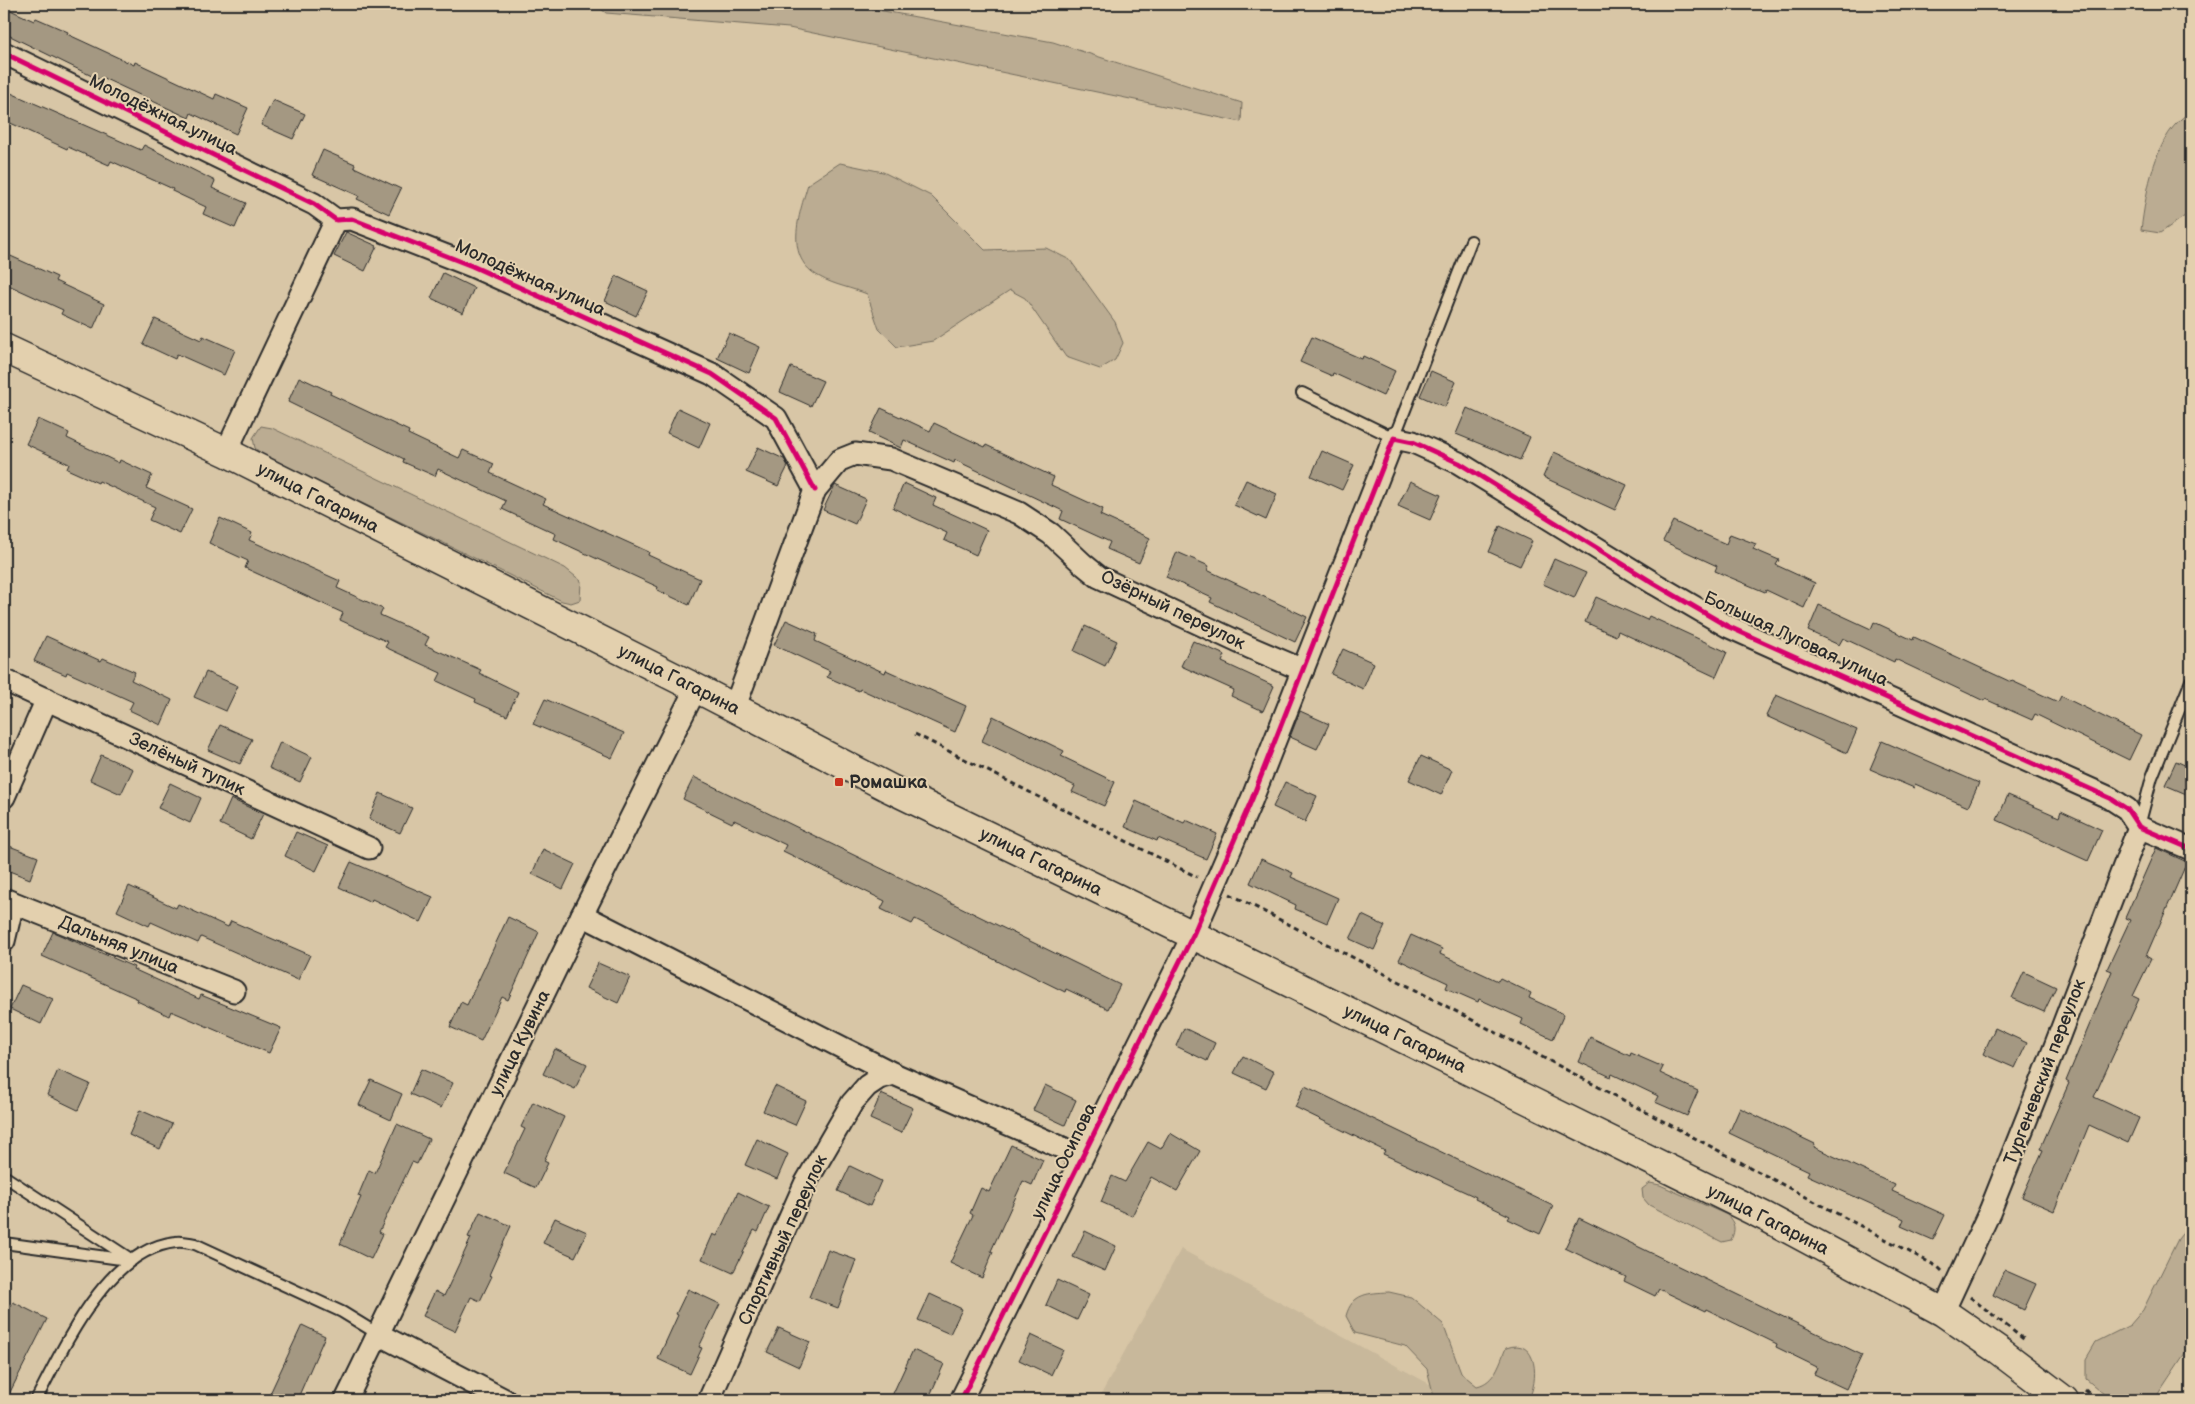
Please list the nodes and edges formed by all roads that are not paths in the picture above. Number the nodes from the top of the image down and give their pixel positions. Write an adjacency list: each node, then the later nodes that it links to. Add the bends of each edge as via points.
1 (4, 53): 2 (street, Молодёжная улица, via 314,204)
2 (336, 220): 7 (street); 8 (street, Молодёжная улица, via 352,219 472,266 712,374 776,418)
3 (1471, 240): 6 (lane)
4 (4, 348): 7 (main road, улица Гагарина)
5 (1302, 393): 6 (lane)
6 (1394, 438): 9 (street, улица Осипова); 16 (street, Большая Луговая улица, via 1413,442 1459,463 1727,626 2110,798 2127,809)
7 (226, 452): 12 (main road, улица Гагарина)
8 (815, 490): 9 (street, Озёрный переулок, via 840,460 855,454 891,459 1019,513 1051,534 1099,577); 14 (street, Озёрный переулок)
9 (1304, 670): 21 (street, улица Осипова)
10 (4, 680): 13 (street, Зелёный тупик)
11 (2191, 681): 16 (lane, via 2152,777)
12 (696, 688): 14 (main road, улица Гагарина); 20 (street, улица Кувина)
13 (46, 699): 15 (street); 17 (street, Зелёный тупик)
14 (734, 709): 21 (main road, улица Гагарина)
15 (4, 796)
16 (2139, 827): 18 (street); 29 (street, Тургеневский переулок, via 1994,1202)
17 (369, 848)
18 (2191, 849)
19 (8, 901): 22 (street); 23 (street, Дальняя улица)
20 (582, 915): 24 (street); 30 (street, улица Кувина)
21 (1193, 935): 25 (street, улица Осипова); 29 (main road, улица Гагарина, via 1766,1217)
22 (4, 941)
23 (234, 991)
24 (894, 1074): 25 (street); 35 (street, Спортивный переулок, via 866,1086 852,1103 810,1176)
25 (1081, 1156): 36 (street, улица Осипова)
26 (4, 1176): 28 (lane)
27 (4, 1243): 28 (lane)
28 (132, 1260): 30 (lane, via 158,1245 195,1244 342,1312); 32 (lane, via 108,1282 79,1320)
29 (1943, 1312): 31 (main road, улица Гагарина, via 1998,1350)
30 (378, 1334): 33 (street, улица Кувина); 34 (street)
31 (2073, 1394)
32 (36, 1400)
33 (346, 1400)
34 (505, 1400)
35 (709, 1400)
36 (961, 1400)

